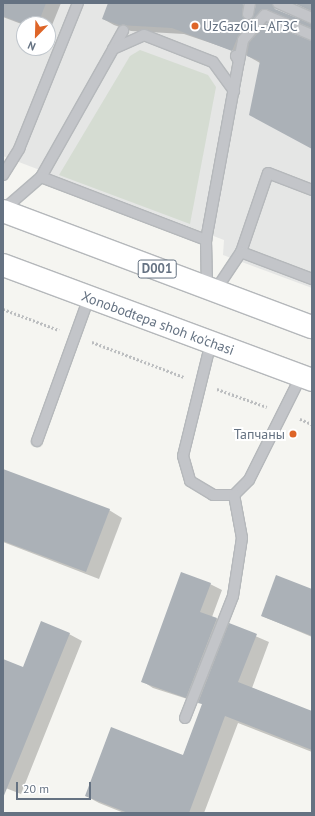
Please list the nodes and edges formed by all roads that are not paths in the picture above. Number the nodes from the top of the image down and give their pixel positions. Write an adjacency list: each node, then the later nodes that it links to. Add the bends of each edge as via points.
1 (78, 3): 10 (lane, via 19,149)
2 (250, 3): 4 (lane)
3 (278, 3): 5 (lane)
4 (248, 14)
5 (312, 18)
6 (123, 31): 8 (lane)
7 (312, 35): 9 (lane, via 265,16 243,40)
8 (113, 49): 9 (lane, via 144,35 213,62); 11 (lane)
9 (234, 91): 14 (lane)
10 (3, 175)
11 (41, 177): 13 (lane); 14 (lane)
12 (312, 190): 15 (lane, via 268,173)
13 (3, 210): 18 (highway, D001)
14 (206, 240): 18 (lane)
15 (241, 252): 17 (lane); 18 (lane)
16 (3, 265): 19 (highway, Xonobodtepa shoh ko'chasi)
17 (312, 278)
18 (211, 289): 20 (highway, D001)
19 (89, 297): 21 (highway, Xonobodtepa shoh ko'chasi); 23 (lane)
20 (312, 327)
21 (211, 342): 22 (highway, Xonobodtepa shoh ko'chasi); 24 (lane, via 183,456 190,481 213,495)
22 (306, 378): 24 (lane, via 283,413 249,480)
23 (37, 441)
24 (234, 495): 25 (lane, via 242,538 233,596)
25 (185, 718)

